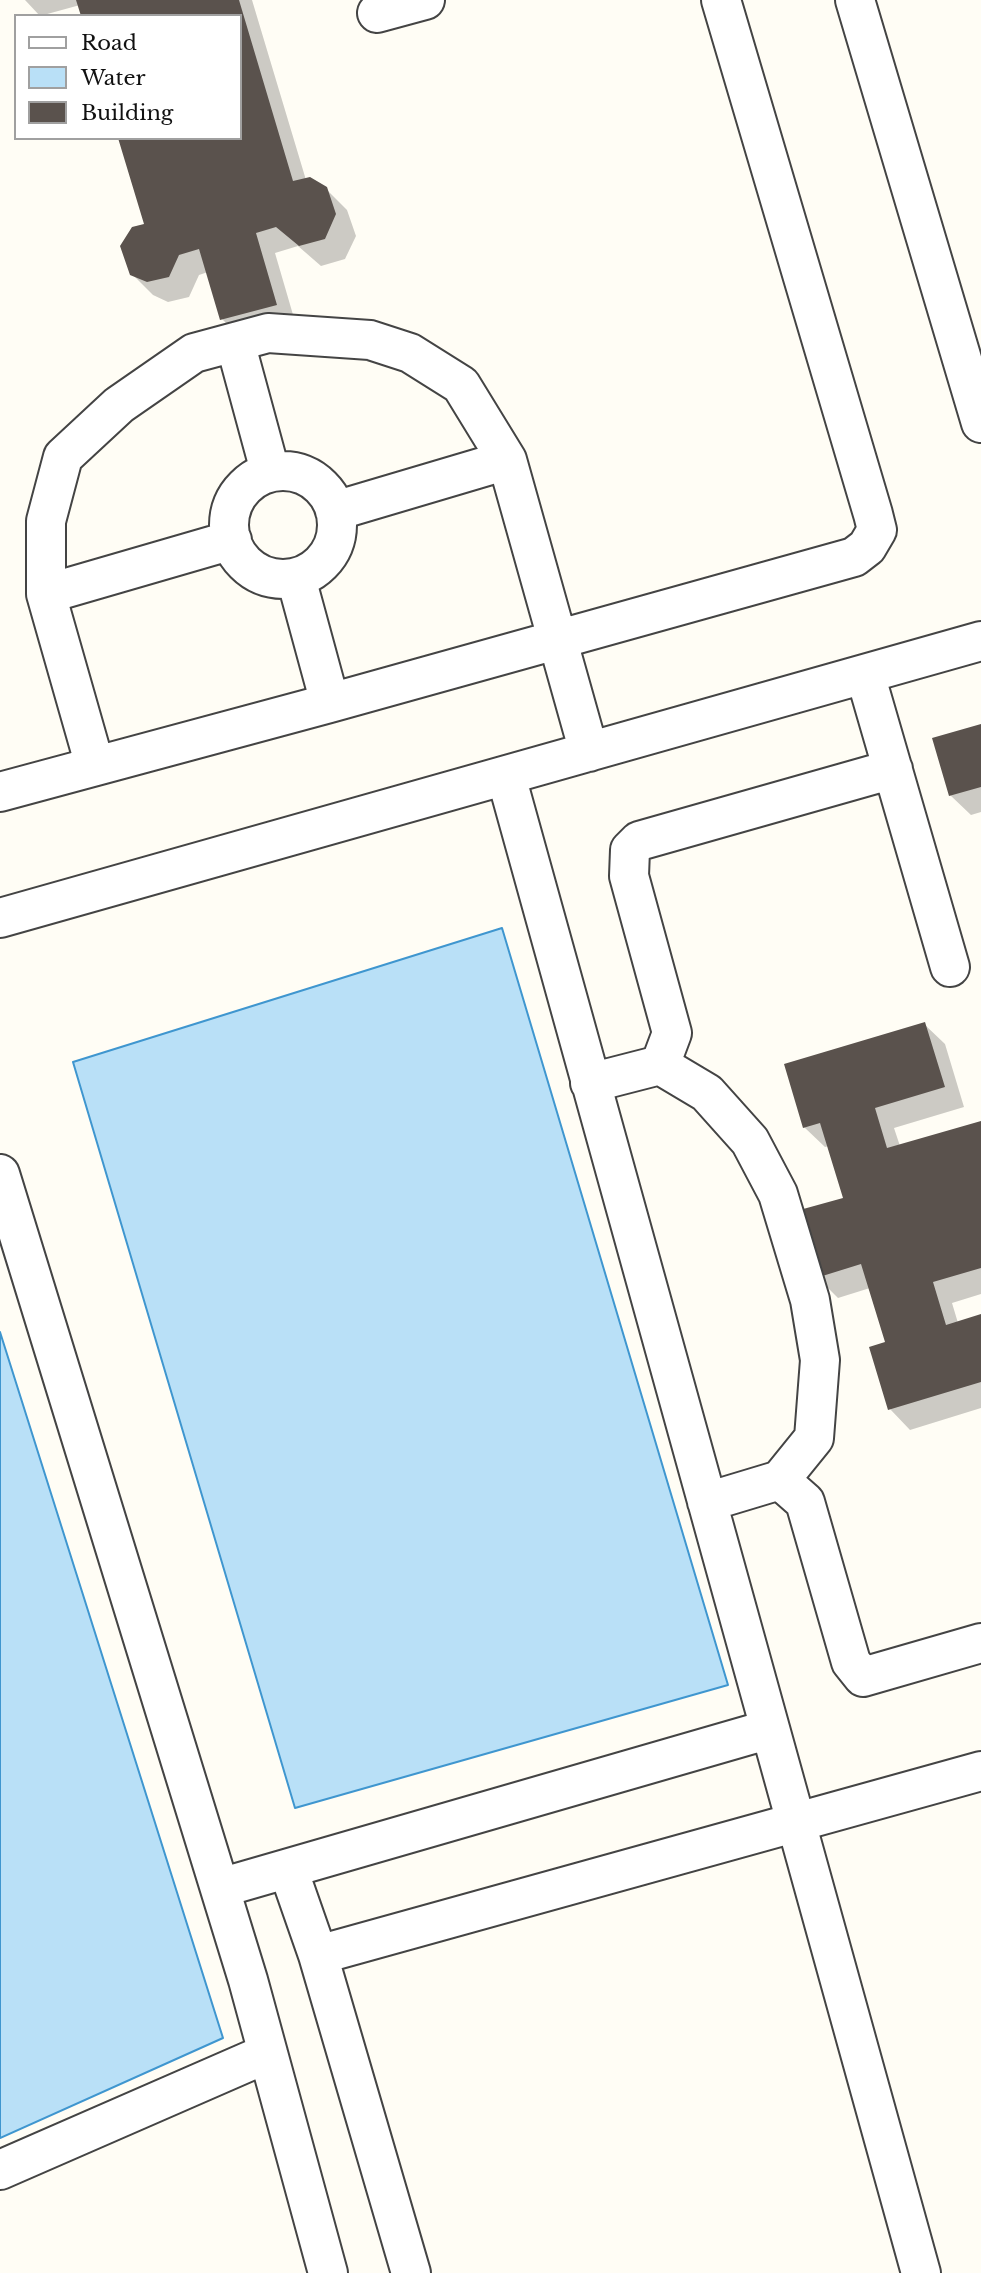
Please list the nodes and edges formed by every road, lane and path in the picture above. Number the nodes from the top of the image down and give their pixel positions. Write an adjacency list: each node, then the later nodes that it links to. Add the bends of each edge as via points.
1 (425, 0): 4 (street)
2 (722, 0): 13 (street, via 877,530 867,547 854,556)
3 (855, 0): 6 (street)
4 (377, 13)
5 (235, 342): 7 (street, via 268,333 370,340 410,353 461,385); 8 (street); 12 (street, via 194,354 119,405 62,457 46,521)
6 (981, 423)
7 (508, 460): 9 (street); 13 (street)
8 (270, 471): 9 (street, via 295,471 317,481 333,500); 10 (street, via 248,482 233,501 228,525)
9 (335, 511): 11 (street, via 338,524 333,548 318,567)
10 (232, 540): 11 (street, via 249,568 271,578); 12 (street)
11 (296, 578): 16 (street)
12 (46, 594): 18 (street)
13 (558, 640): 16 (street); 17 (street)
14 (981, 641): 15 (street)
15 (865, 674): 17 (street); 19 (street)
16 (330, 704): 18 (street)
17 (589, 752): 20 (street)
18 (95, 766): 21 (street)
19 (893, 769): 23 (street); 24 (street, via 639,841 630,850 629,876 672,1033)
20 (506, 776): 22 (street); 25 (street)
21 (0, 792)
22 (0, 918)
23 (950, 967)
24 (660, 1065): 25 (street); 27 (street, via 707,1093 750,1140 778,1194 810,1300 820,1360 814,1438)
25 (590, 1083): 28 (street)
26 (0, 1174): 34 (street)
27 (780, 1480): 28 (street); 29 (street, via 804,1502 850,1662 863,1677)
28 (707, 1502): 30 (street)
29 (981, 1643)
30 (770, 1729): 32 (street); 33 (street)
31 (981, 1771): 32 (street)
32 (795, 1821): 35 (street); 40 (street)
33 (288, 1869): 34 (street); 35 (street)
34 (220, 1888): 36 (street)
35 (318, 1955): 39 (street)
36 (268, 2053): 37 (street); 38 (street)
37 (0, 2170)
38 (328, 2273)
39 (411, 2273)
40 (921, 2273)

